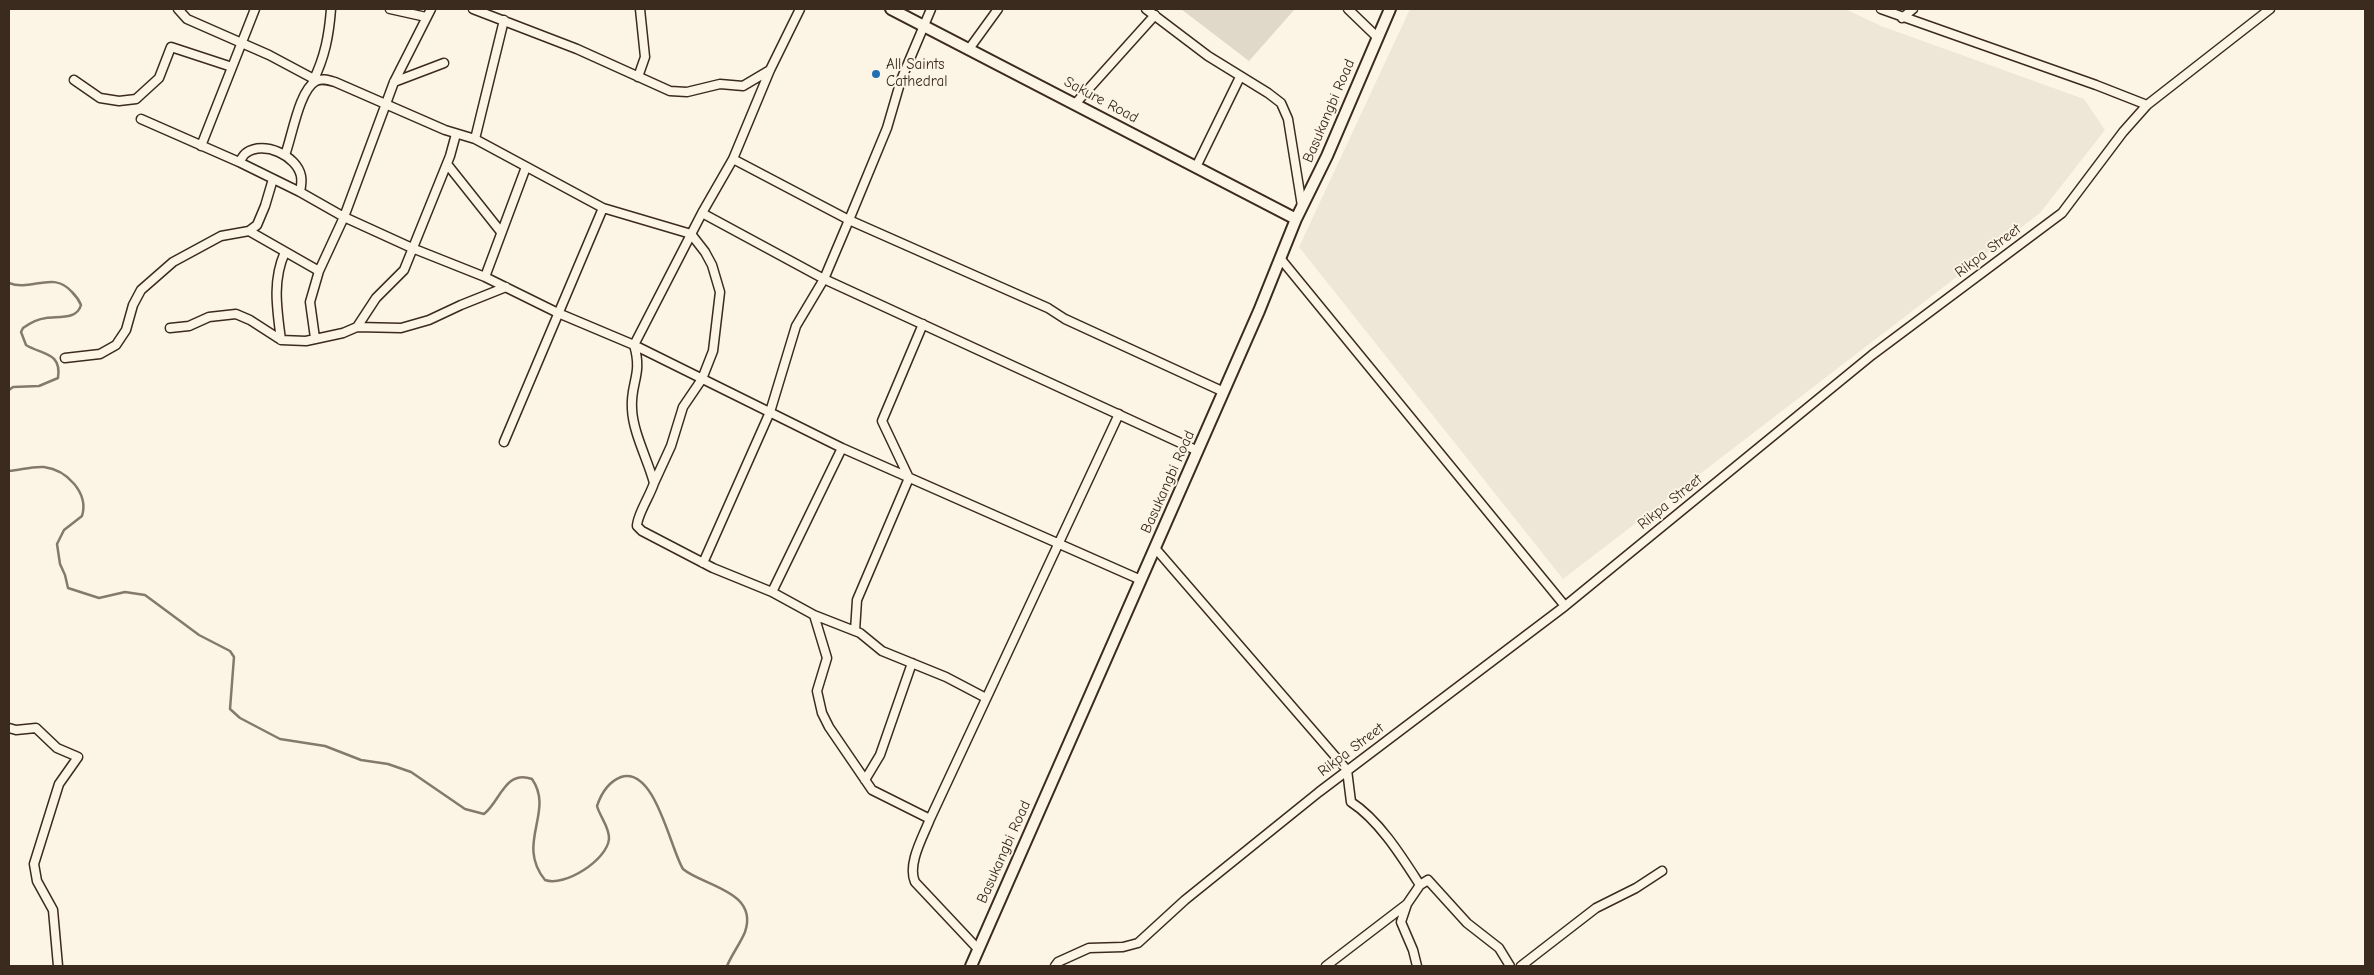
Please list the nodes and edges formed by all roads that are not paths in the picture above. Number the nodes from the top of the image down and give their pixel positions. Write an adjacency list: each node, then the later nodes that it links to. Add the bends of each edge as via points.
1 (178, 9): 26 (street, via 187,19)
2 (255, 9): 26 (street)
3 (331, 9): 34 (street, via 328,42 323,62)
4 (390, 9): 21 (street)
5 (431, 9): 21 (street)
6 (473, 9): 18 (street)
7 (640, 9): 32 (street, via 645,57)
8 (800, 9): 30 (street)
9 (892, 9): 24 (street, Sakure Road)
10 (932, 9): 24 (street)
11 (998, 9): 27 (street)
12 (1146, 9): 20 (street)
13 (1348, 9): 25 (street)
14 (1390, 9): 25 (street, Basukangbi Road)
15 (1881, 9): 22 (street)
16 (1913, 9): 22 (street)
17 (2270, 9): 19 (street, Rikpa Street)
18 (495, 13): 23 (street)
19 (2259, 13): 38 (street, Rikpa Street)
20 (1155, 15): 31 (street); 36 (street)
21 (426, 17): 35 (street)
22 (1902, 18): 38 (street)
23 (504, 20): 32 (street); 41 (street)
24 (925, 25): 27 (street, Sakure Road); 56 (street, via 901,80)
25 (1377, 37): 51 (street, Basukangbi Road, via 1327,156)
26 (241, 42): 29 (street); 34 (street)
27 (969, 48): 36 (street, Sakure Road)
28 (444, 63): 35 (street)
29 (232, 67): 33 (street, via 171,47 159,78 136,98 119,101 100,98); 42 (street)
30 (770, 70): 32 (street, via 743,86 720,84 687,92 670,91); 44 (street)
31 (1240, 77): 48 (street); 51 (street, via 1281,103 1288,119)
32 (638, 78)
33 (74, 80)
34 (313, 81): 37 (street, via 335,82); 43 (street, via 304,96)
35 (394, 82): 37 (street)
36 (1075, 104): 48 (street, Sakure Road)
37 (385, 105): 40 (street); 54 (street)
38 (2147, 105): 89 (street, Rikpa Street, via 2062,213 1872,355)
39 (142, 119): 42 (street)
40 (456, 134): 41 (street); 46 (street)
41 (476, 139): 47 (street)
42 (201, 146): 45 (street)
43 (285, 155): 45 (street, via 270,149 257,149 247,153); 50 (street, via 301,175)
44 (733, 160): 53 (street); 56 (street)
45 (239, 162): 49 (street)
46 (447, 164): 58 (street); 60 (street)
47 (526, 167): 52 (street); 58 (street)
48 (1196, 167): 55 (street, Sakure Road)
49 (273, 180): 50 (street); 57 (street, via 260,219)
50 (300, 192): 54 (street)
51 (1302, 206): 55 (street, Basukangbi Road)
52 (603, 208): 59 (street); 67 (street)
53 (702, 213): 59 (street); 65 (street)
54 (344, 217): 60 (street); 63 (street)
55 (1296, 219): 62 (street, Basukangbi Road)
56 (850, 220): 65 (street); 76 (street, via 1048,308 1065,319)
57 (250, 231): 61 (street); 74 (street, via 221,236 173,262 141,290 126,330 116,345 100,354)
58 (501, 232): 64 (street)
59 (691, 234): 73 (street); 75 (street, via 712,265 720,292 713,351)
60 (412, 248): 64 (street); 69 (street, via 404,270 376,298)
61 (286, 252): 63 (street); 72 (street, via 277,274 276,300)
62 (1280, 258): 76 (street, Basukangbi Road); 89 (street)
63 (319, 271): 71 (street, via 310,302)
64 (485, 277): 66 (street)
65 (824, 279): 68 (street); 77 (street, via 796,326)
66 (506, 287): 67 (street); 69 (street, via 402,328)
67 (558, 313): 73 (street); 79 (street)
68 (923, 324): 78 (street); 82 (street, via 882,421)
69 (357, 327): 71 (street)
70 (170, 328): 72 (street, via 189,326 209,317 236,314)
71 (315, 338): 72 (street)
72 (281, 340)
73 (634, 345): 75 (street); 83 (street, via 639,369 632,410)
74 (65, 358)
75 (702, 379): 77 (street); 83 (street, via 683,407 671,446)
76 (1224, 392): 81 (street, Basukangbi Road)
77 (770, 412): 80 (street); 86 (street)
78 (1119, 414): 81 (street); 84 (street)
79 (504, 442)
80 (842, 448): 82 (street); 88 (street)
81 (1198, 451): 85 (street, Basukangbi Road)
82 (909, 478): 84 (street); 91 (street, via 858,600)
83 (654, 483): 86 (street, via 637,526)
84 (1057, 544): 87 (street); 93 (street)
85 (1155, 548): 87 (street, Basukangbi Road); 95 (street)
86 (703, 564): 88 (street)
87 (1141, 580): 101 (street, Basukangbi Road)
88 (772, 592): 90 (street)
89 (1565, 606): 95 (street, Rikpa Street)
90 (814, 615): 91 (street); 96 (street, via 827,658 818,691 822,713)
91 (855, 632): 92 (street, via 866,636 882,651)
92 (912, 663): 93 (street); 96 (street, via 880,755)
93 (986, 698): 97 (street)
94 (9, 728): 102 (street, via 36,728 57,748 78,757 59,784 34,864 36,881 53,910)
95 (1347, 770): 99 (street, via 1351,802 1363,809); 104 (street, Rikpa Street, via 1186,900 1138,943 1089,948)
96 (865, 780): 97 (street, via 877,794)
97 (930, 819): 101 (street, via 912,876)
98 (1662, 871): 108 (street, via 1596,908)
99 (1420, 885): 100 (street); 107 (street, via 1428,880 1467,923 1499,948)
100 (1407, 904): 105 (street); 106 (street, via 1401,922)
101 (978, 949): 103 (street, Basukangbi Road)
102 (58, 966)
103 (971, 966)
104 (1055, 966)
105 (1326, 966)
106 (1417, 966)
107 (1510, 966)
108 (1521, 966)

